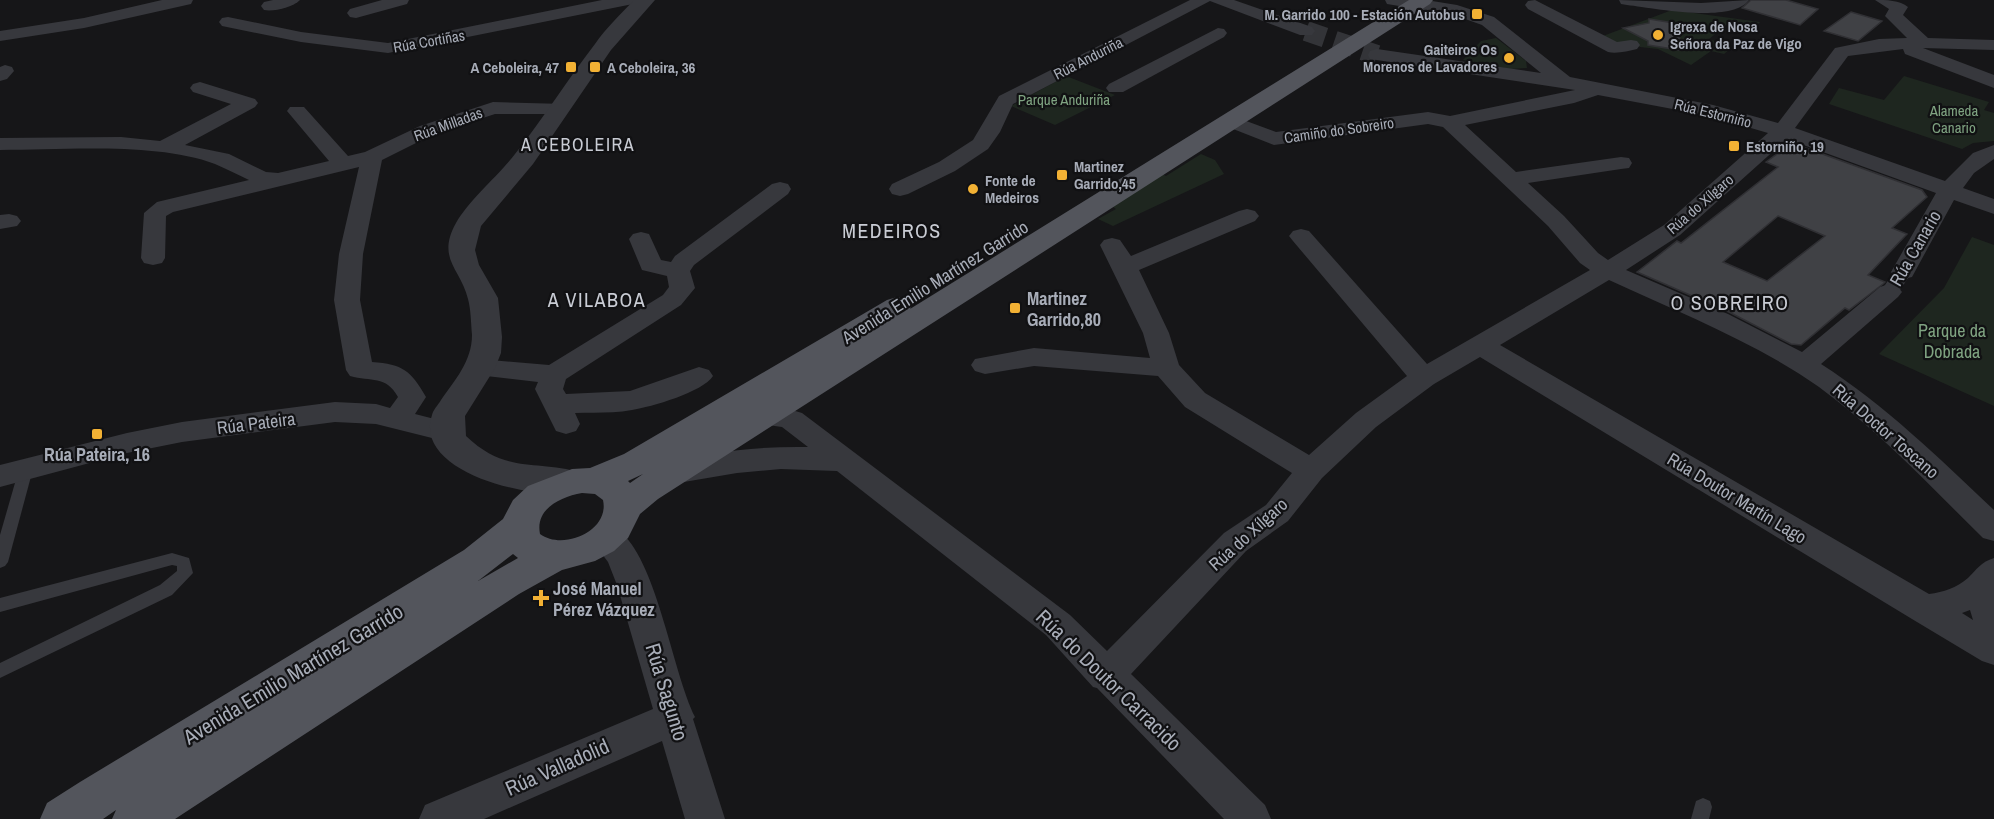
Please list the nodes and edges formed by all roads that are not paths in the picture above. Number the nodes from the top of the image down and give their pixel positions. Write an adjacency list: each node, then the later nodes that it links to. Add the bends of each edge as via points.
1 (185, 0): 20 (street)
2 (292, 0): 14 (street)
3 (401, 0): 15 (street)
4 (628, 0): 17 (street, Rúa Cortiñas, via 388,48)
5 (644, 0): 33 (street)
6 (1203, 0): 21 (street, Rúa Anduriña)
7 (1218, 0): 18 (street)
8 (1556, 0): 13 (street)
9 (1627, 0): 10 (street, via 1719,8)
10 (1741, 0)
11 (1407, 1): 16 (street, Rúa Estorniño); 35 (main road, Avenida Emilio Martínez Garrido); 66 (main road, Avenida Emilio Martínez Garrido)
12 (1896, 2): 22 (street, via 1894,16)
13 (1533, 5): 16 (street); 23 (street, via 1614,48)
14 (270, 6)
15 (356, 13)
16 (1478, 16): 28 (street, Rúa Estorniño)
17 (228, 22)
18 (1305, 31)
19 (1218, 33): 27 (street)
20 (0, 36)
21 (1118, 43): 27 (street); 47 (street, Rúa Anduriña, via 1006,100 998,107 987,137 960,159)
22 (1923, 43): 24 (street, Rúa do Xílgaro); 25 (street, Rúa do Xílgaro)
23 (1631, 45)
24 (1898, 45): 29 (street); 37 (street, Rúa do Xílgaro, via 1842,52)
25 (1994, 45)
26 (1377, 55): 28 (street, Rúa Estorniño)
27 (1167, 60): 30 (street)
28 (1564, 82): 32 (street, Rúa Estorniño)
29 (1994, 82)
30 (1116, 87)
31 (200, 88): 39 (street, via 248,103)
32 (1600, 88): 36 (street, Camiño do Sobreiro, via 1574,97); 37 (street, Rúa Estorniño, via 1713,111)
33 (558, 108): 41 (street, Rúa Milladas, via 505,107 480,111); 59 (street, via 524,159 468,225 463,238 465,265 486,310 486,344)
34 (297, 111): 43 (street)
35 (1230, 122): 36 (street, Camiño do Sobreiro, via 1274,139 1428,118); 64 (main road, Avenida Emilio Martínez Garrido)
36 (1450, 122): 44 (street)
37 (1782, 132): 48 (street, Rúa Estorniño, via 1814,140); 54 (street, Rúa do Xílgaro, via 1672,230)
38 (0, 144): 39 (street, Rúa Milladas, via 121,143)
39 (163, 147): 45 (street, Rúa Milladas, via 220,159 262,178)
40 (1994, 151): 48 (street, Rúa Canario, via 1984,154)
41 (372, 156): 43 (street, Rúa Milladas); 65 (street, via 351,254 347,300 360,370 396,374 412,398)
42 (1621, 163): 44 (street)
43 (343, 164): 45 (street, Rúa Milladas)
44 (1511, 179): 54 (street, via 1589,258)
45 (279, 180): 53 (street, Rúa Milladas, via 165,207 155,213)
46 (780, 189): 55 (street, via 684,261)
47 (900, 189)
48 (1948, 190): 49 (street, Rúa Estorniño); 58 (street, Rúa Canario, via 1896,282)
49 (1994, 207)
50 (1247, 216): 60 (street, via 1119,256 1156,333)
51 (1301, 236): 63 (street)
52 (641, 239): 55 (street, via 651,265)
53 (153, 258)
54 (1606, 270): 56 (street, Rúa do Xílgaro); 58 (street, Rúa Doctor Toscano, via 1756,338)
55 (678, 271): 61 (street, via 682,288 672,300)
56 (1480, 345): 63 (street, Rúa do Xílgaro); 81 (street, Rúa Doutor Martín Lago)
57 (985, 365): 60 (street, via 1034,357)
58 (1803, 365): 76 (street, Rúa Doctor Toscano, via 1877,418)
59 (479, 368): 61 (street); 67 (street, via 448,416)
60 (1166, 368): 69 (street, via 1195,400)
61 (554, 374): 62 (street, via 549,389 562,414 631,400)
62 (699, 376)
63 (1424, 378): 69 (street, Rúa do Xílgaro, via 1366,420)
64 (783, 411): 66 (street); 68 (street, Rúa do Doutor Carracido); 72 (main road, Avenida Emilio Martínez Garrido)
65 (398, 418): 67 (street, Rúa Pateira); 70 (street, Rúa Pateira, via 335,412 183,432)
66 (713, 418): 73 (main road, Avenida Emilio Martínez Garrido, via 636,463)
67 (448, 432): 71 (street, via 450,441 464,453)
68 (846, 461): 72 (street, via 799,458 712,465); 85 (street, Rúa do Doutor Carracido, via 1058,625)
69 (1311, 470): 85 (street, Rúa do Xílgaro, via 1277,513 1235,542)
70 (13, 472): 78 (lane)
71 (498, 473): 73 (street, via 525,479); 74 (street, via 512,489)
72 (672, 473): 75 (main road, Avenida Emilio Martínez Garrido, via 645,490)
73 (581, 482): 74 (main road, via 538,497); 75 (main road, via 615,490 620,495)
74 (523, 519): 77 (main road, via 522,537 529,547); 87 (main road, Avenida Emilio Martínez Garrido, via 500,544 464,570)
75 (614, 523): 77 (main road, via 591,547); 86 (street, Rúa Sagunto, via 613,543 625,562)
76 (1994, 529)
77 (556, 555): 88 (main road, Avenida Emilio Martínez Garrido, via 505,583)
78 (0, 562)
79 (1987, 580): 81 (street, via 1962,600); 82 (street)
80 (0, 605): 84 (lane, via 172,559 184,562 185,573 166,590)
81 (1924, 609): 83 (street, Rúa Doutor Martín Lago)
82 (1994, 633)
83 (1994, 650)
84 (0, 671)
85 (1106, 676): 91 (street, Rúa do Doutor Carracido)
86 (676, 717): 89 (street, Rúa Valladolid); 90 (street, Rúa Sagunto)
87 (63, 819)
88 (135, 819)
89 (439, 819)
90 (705, 819)
91 (1251, 819)

